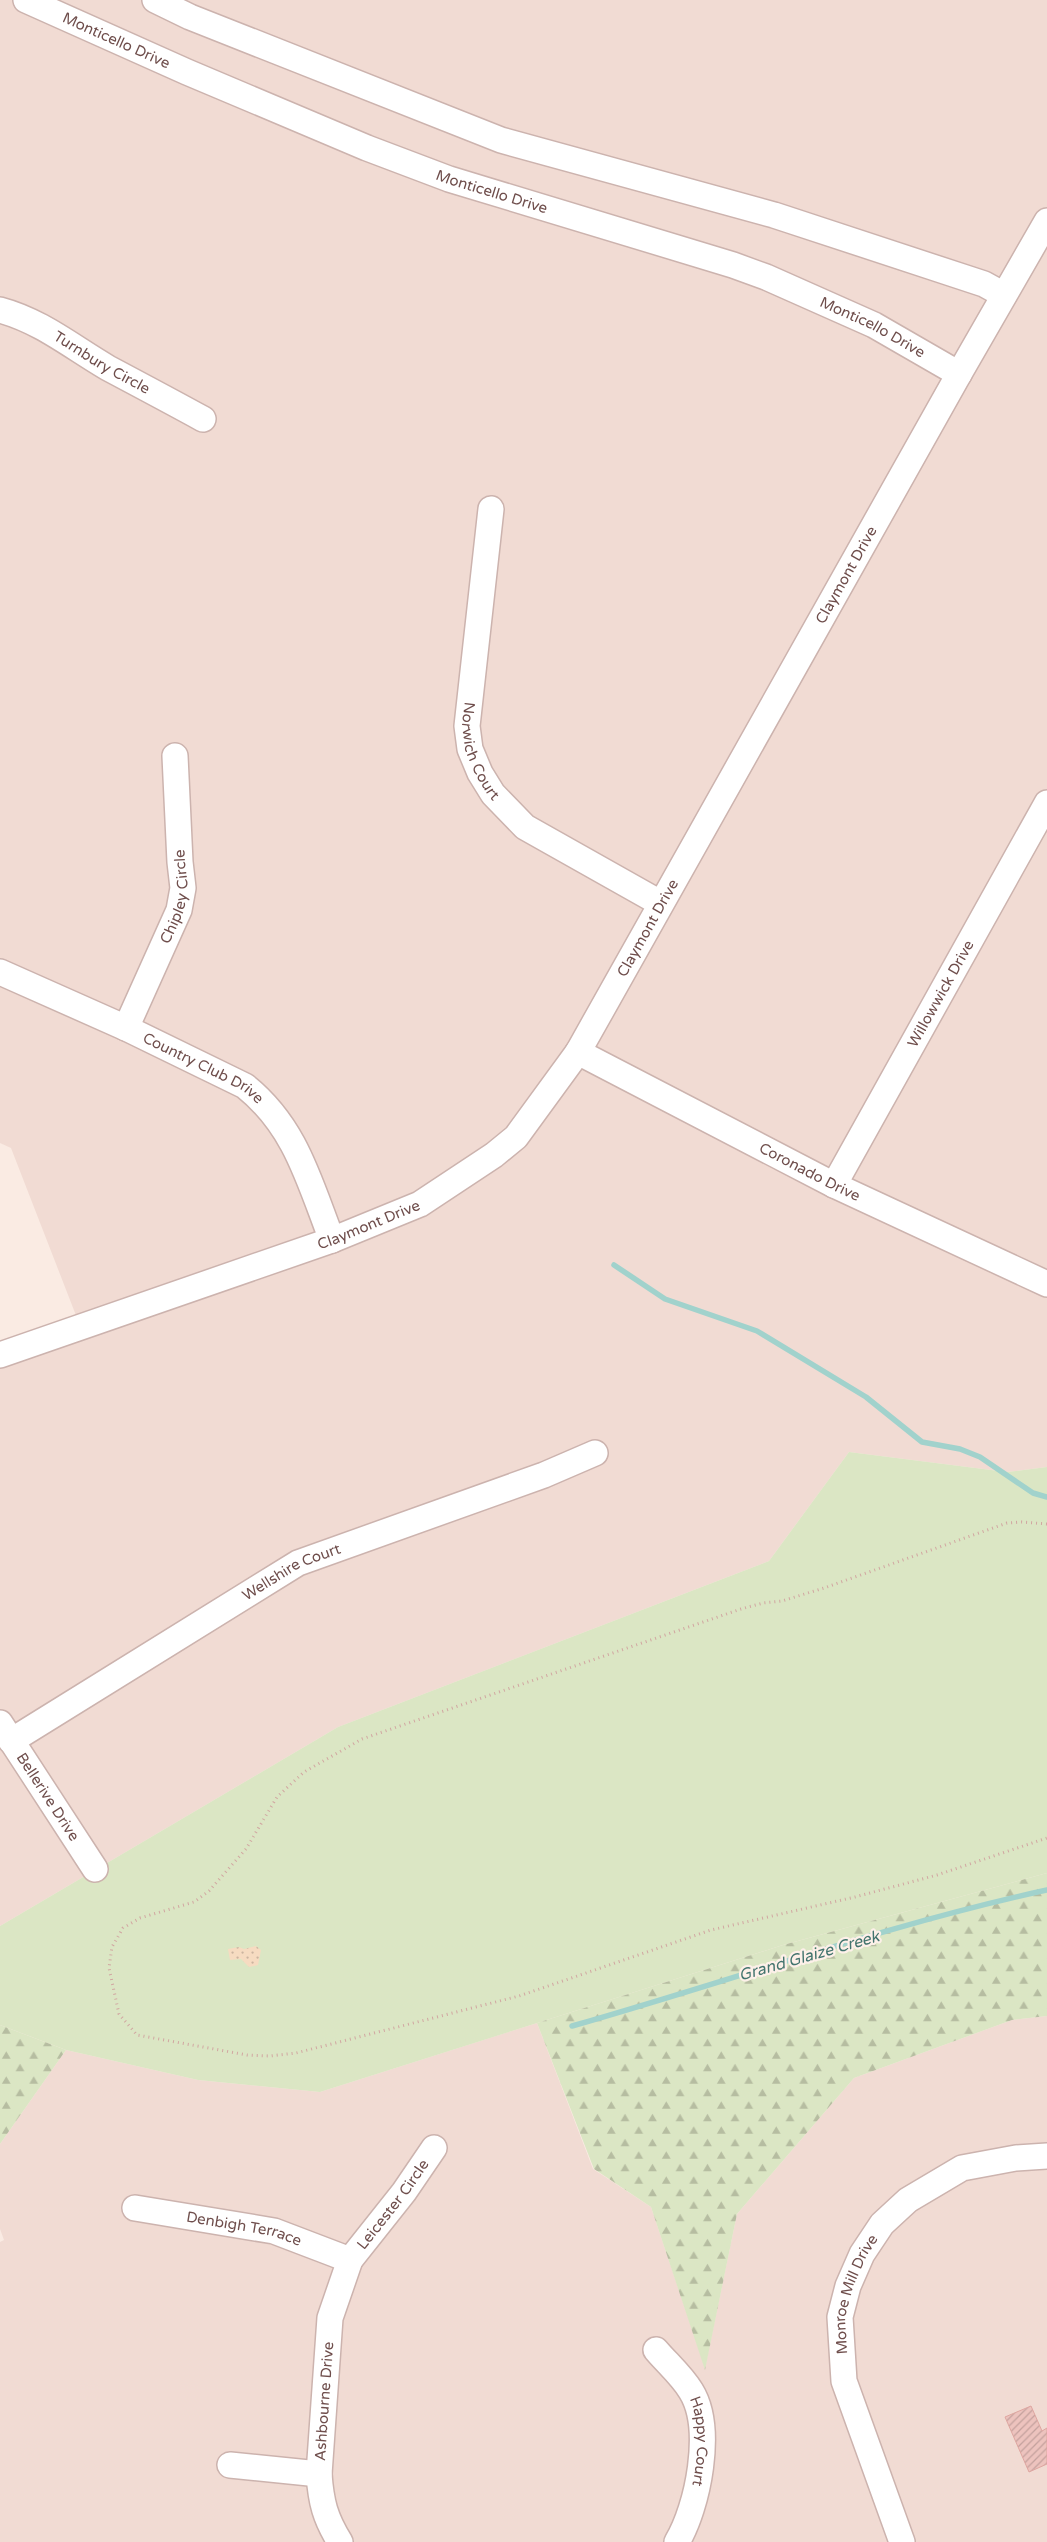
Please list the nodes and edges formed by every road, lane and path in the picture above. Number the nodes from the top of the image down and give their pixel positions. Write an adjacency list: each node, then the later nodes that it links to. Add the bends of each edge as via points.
1 (26, 0): 6 (street, Monticello Drive, via 397,160 733,265 790,286 874,324)
2 (155, 0): 4 (street, via 190,17 500,140 774,215 984,284)
3 (1047, 221): 4 (street, Claymont Drive)
4 (1004, 295): 6 (street, Claymont Drive)
5 (0, 310): 7 (street, Turnbury Circle, via 20,315 51,330 107,367)
6 (959, 374): 11 (street, Claymont Drive)
7 (203, 420)
8 (491, 509): 11 (street, Norwich Court, via 467,717 470,749 480,773 493,794 525,827)
9 (175, 756): 13 (street, Chipley Circle, via 183,888 178,910)
10 (1047, 804): 15 (street, Willowwick Drive)
11 (660, 903): 14 (street, Claymont Drive)
12 (0, 972): 13 (street, Country Club Drive)
13 (126, 1028): 16 (street, Country Club Drive, via 245,1086 261,1098 280,1119 294,1142)
14 (578, 1052): 15 (street, Coronado Drive); 16 (street, Claymont Drive, via 516,1136 494,1155 420,1204)
15 (834, 1185): 17 (street, Coronado Drive)
16 (332, 1240): 18 (street, Claymont Drive)
17 (1047, 1284)
18 (0, 1355)
19 (596, 1453): 21 (street, Wellshire Court, via 544,1475 298,1563)
20 (1047, 1524): 22 (path, via 1007,1523 824,1588 741,1610 362,1739 304,1772 276,1797 246,1849 209,1891 194,1902 140,1918 123,1928 112,1947 109,1968 119,2014 137,2035 247,2055 296,2053 519,1996 712,1930 928,1878)
21 (6, 1732): 23 (street, Bellerive Drive)
22 (1047, 1838)
23 (95, 1869)
24 (434, 2148): 27 (street, Leicester Circle)
25 (1047, 2156): 33 (street, Monroe Mill Drive, via 962,2168 908,2200 882,2224 862,2254 848,2286 840,2317 844,2381)
26 (135, 2208): 27 (street, Denbigh Terrace, via 274,2231)
27 (350, 2260): 30 (street, Ashbourne Drive, via 330,2318)
28 (656, 2350): 32 (street, Happy Court, via 692,2392 703,2438 704,2452 689,2517)
29 (230, 2466): 30 (street)
30 (320, 2474): 31 (street, Ashbourne Drive, via 327,2520)
31 (340, 2542)
32 (677, 2542)
33 (902, 2542)

